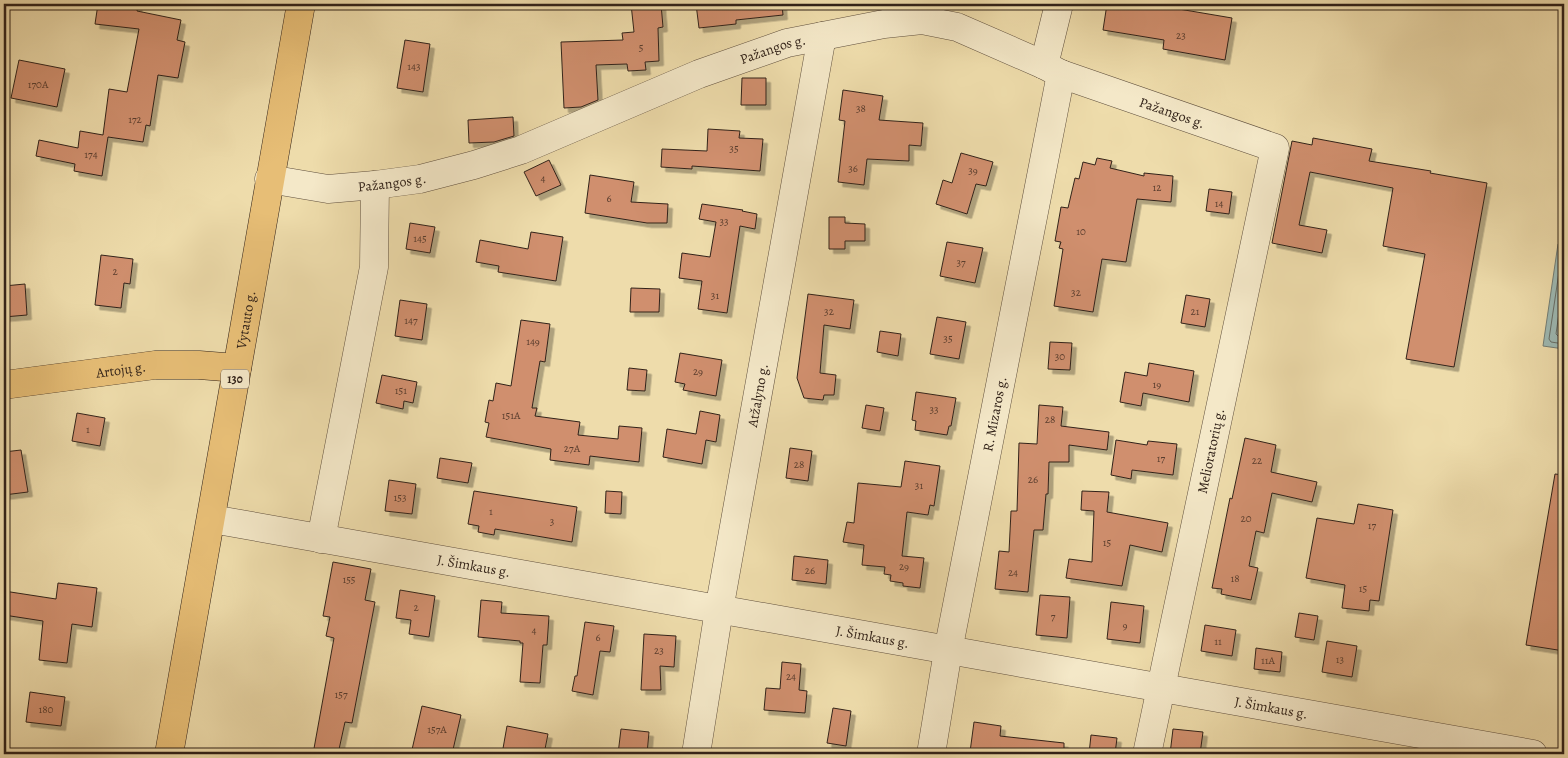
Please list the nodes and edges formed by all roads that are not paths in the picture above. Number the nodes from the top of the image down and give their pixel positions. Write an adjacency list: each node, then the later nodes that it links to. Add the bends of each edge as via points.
1 (301, 4): 6 (main road, Vytauto g. / 130)
2 (1059, 4): 4 (street, R. Mizaros g.)
3 (822, 36): 4 (street, Pažangos g., via 922,20 957,27); 7 (street, Pažangos g., via 787,43 699,74 521,150 420,179); 12 (street, Atžalyno g.)
4 (1052, 70): 5 (street, Pažangos g.); 13 (street, R. Mizaros g.)
5 (1275, 148): 14 (street, Melioratorių g.)
6 (269, 179): 7 (street, Pažangos g., via 328,189); 8 (main road, Vytauto g. / 130)
7 (375, 185): 11 (street, via 374,267)
8 (237, 368): 9 (main road, Artojų g., via 199,364 155,365); 10 (main road, Vytauto g. / 130)
9 (4, 385)
10 (212, 519): 11 (street, J. Šimkaus g.); 16 (main road, Vytauto g. / 130)
11 (321, 539): 12 (street, J. Šimkaus g.)
12 (720, 610): 13 (street, J. Šimkaus g.); 17 (street, Atžalyno g.)
13 (948, 651): 14 (street, J. Šimkaus g.); 18 (street, R. Mizaros g.)
14 (1160, 688): 15 (street, J. Šimkaus g.); 19 (street, Melioratorių g.)
15 (1458, 748): 20 (street, J. Šimkaus g.)
16 (169, 754)
17 (696, 754)
18 (931, 754)
19 (1146, 754)
20 (1533, 754)

